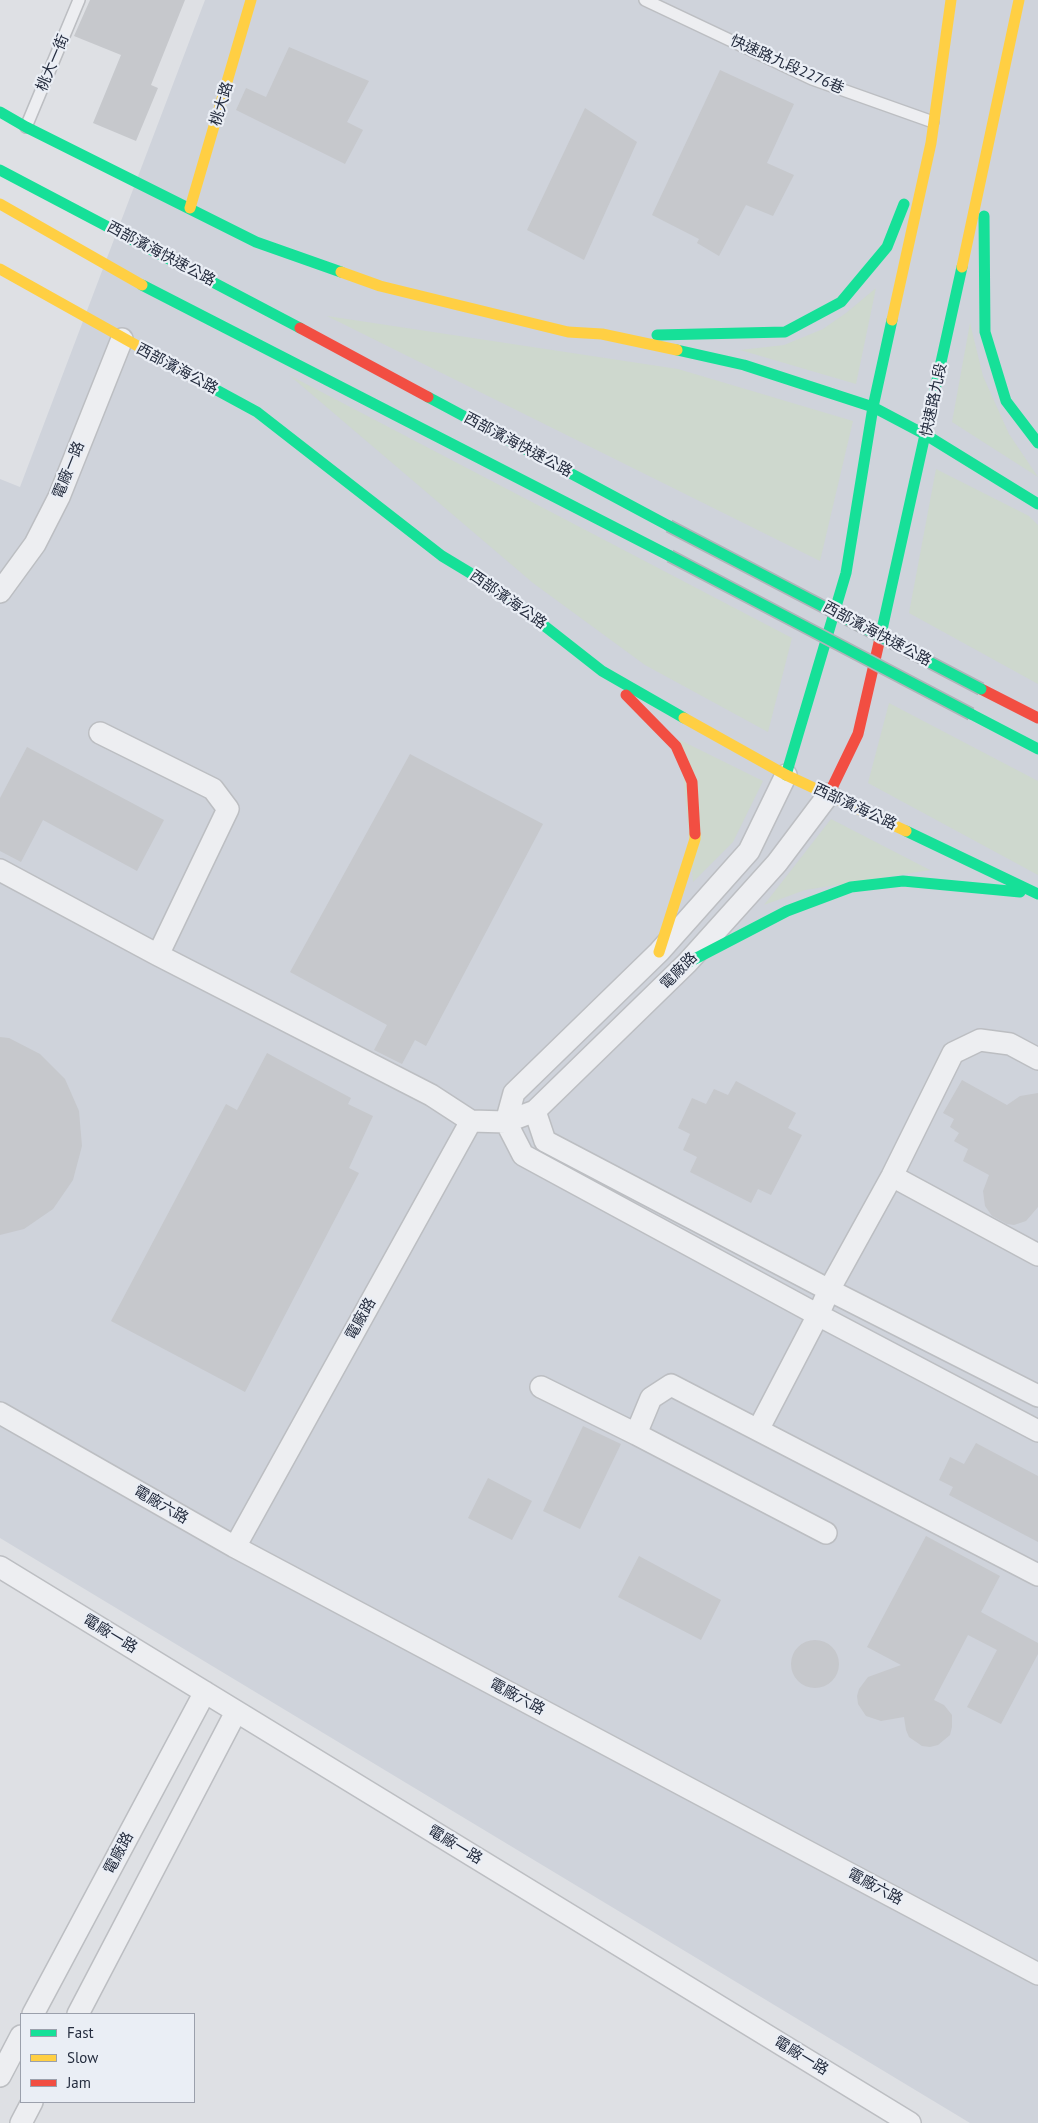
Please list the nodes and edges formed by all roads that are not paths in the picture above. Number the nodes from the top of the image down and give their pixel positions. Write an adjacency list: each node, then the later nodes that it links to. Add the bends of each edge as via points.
1 (79, 0): 8 (lane, 桃大一街)
2 (252, 0): 13 (main road, 桃大路)
3 (645, 0): 7 (lane, 快速路九段2276巷, via 812,79)
4 (950, 0): 7 (main road)
5 (1019, 0): 10 (main road, 快速路九段)
6 (0, 112): 8 (main road)
7 (933, 122): 9 (main road)
8 (26, 127): 13 (main road)
9 (931, 143): 15 (main road, via 887,247 841,302 785,332); 17 (main road)
10 (984, 164): 18 (main road, 快速路九段); 19 (main road, via 985,332 1006,402)
11 (0, 170): 23 (main road, 西部濱海快速公路, bridge)
12 (0, 204): 25 (main road, 西部濱海快速公路, bridge, via 166,298)
13 (190, 208): 15 (main road, via 256,242 380,286 568,332)
14 (0, 269): 16 (main road, 西部濱海公路)
15 (602, 334): 17 (main road, via 744,365)
16 (122, 339): 21 (street, 電廠一路, via 59,497 35,544); 22 (main road, 西部濱海公路, via 257,412 442,556 500,592)
17 (874, 407): 18 (main road); 26 (main road, via 846,573)
18 (926, 435): 20 (main road); 27 (main road, 快速路九段, via 858,734)
19 (1038, 443)
20 (1038, 504)
21 (0, 592)
22 (602, 671): 26 (main road, 西部濱海公路); 30 (main road, via 676,746 692,782 695,838)
23 (1038, 718)
24 (100, 733): 31 (street, via 213,789 228,809)
25 (1038, 749)
26 (786, 775): 27 (main road, 西部濱海公路); 30 (street, 電廠路, via 749,851)
27 (829, 794): 29 (main road, 西部濱海公路); 32 (street, 電廠路, via 777,862)
28 (0, 870): 31 (street)
29 (1037, 894): 32 (main road, via 903,881 851,887 787,911)
30 (659, 952): 36 (street, 電廠路, via 514,1093)
31 (158, 955): 35 (street, via 431,1095)
32 (687, 963): 34 (street, 電廠路)
33 (1038, 1059): 37 (street, via 1010,1044 980,1040 954,1052)
34 (535, 1111): 36 (street, 電廠路); 39 (street, via 545,1141)
35 (471, 1121): 36 (street, 電廠路); 49 (street, 電廠路)
36 (506, 1122): 40 (street, via 523,1155)
37 (892, 1176): 38 (street); 39 (street)
38 (1038, 1256)
39 (829, 1290): 40 (street); 42 (street)
40 (818, 1316): 45 (street); 46 (street)
41 (541, 1388): 47 (street)
42 (1038, 1396)
43 (1038, 1406): 45 (street)
44 (0, 1414): 49 (street, 電廠六路)
45 (1032, 1427)
46 (758, 1430): 47 (street, via 671,1385 651,1398); 51 (street)
47 (636, 1434): 48 (street)
48 (826, 1533)
49 (235, 1547): 54 (street, 電廠六路)
50 (0, 1567): 52 (street, 電廠一路)
51 (1038, 1575)
52 (205, 1692): 53 (street, 電廠一路); 55 (street, 電廠路)
53 (236, 1712): 56 (street); 61 (street, 電廠一路)
54 (1038, 1974)
55 (34, 2013)
56 (79, 2013)
57 (20, 2038): 58 (street)
58 (0, 2076)
59 (31, 2103): 60 (street)
60 (21, 2123)
61 (910, 2123)

